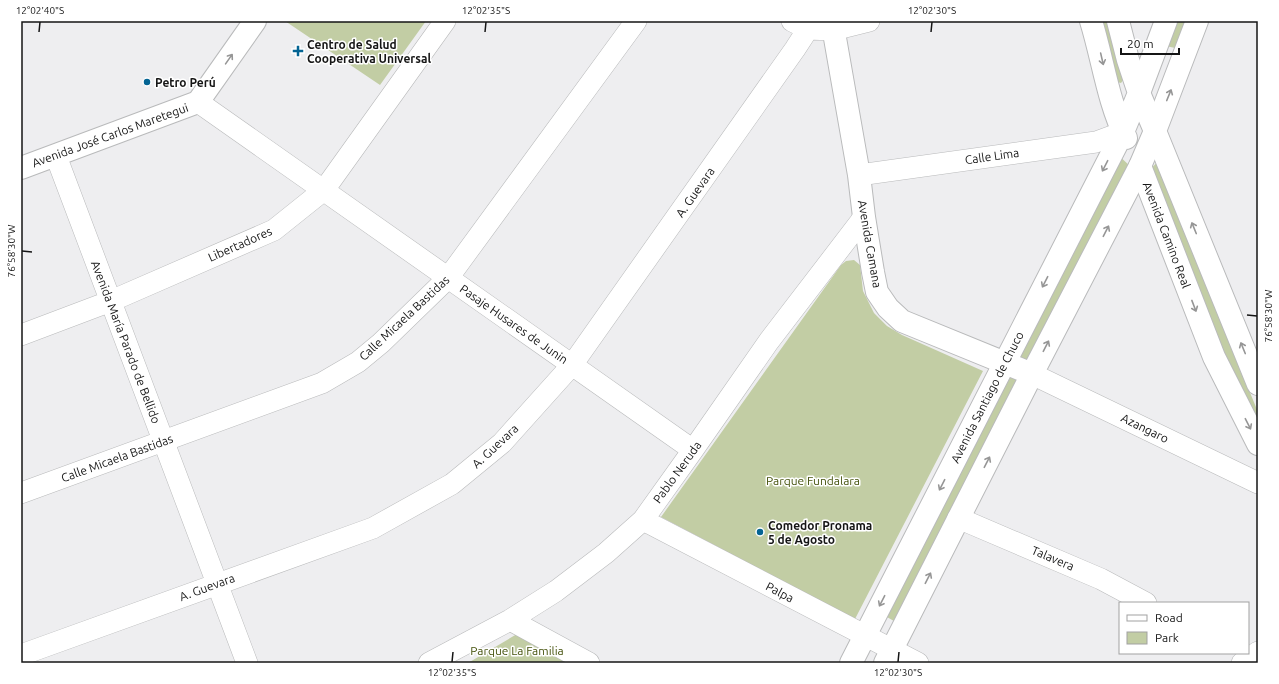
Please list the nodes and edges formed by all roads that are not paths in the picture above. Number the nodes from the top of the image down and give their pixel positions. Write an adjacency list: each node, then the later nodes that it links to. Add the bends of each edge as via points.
1 (255, 21): 12 (main road, one-way to 1)
2 (445, 21): 19 (street, Libertadores)
3 (636, 21): 21 (street, Calle Micaela Bastidas)
4 (869, 21): 10 (street)
5 (1091, 21): 14 (main road, Avenida Camino Real, one-way to 14, via 1099,44 1110,95)
6 (1118, 21): 11 (main road)
7 (1166, 21): 11 (main road, Avenida Santiago de Chuco)
8 (1198, 21): 13 (main road, one-way to 8)
9 (800, 25): 10 (street); 25 (street, A. Guevara, via 795,50)
10 (833, 25): 18 (main road, Avenida Camana)
11 (1139, 93): 13 (main road); 14 (main road, Avenida Santiago de Chuco)
12 (198, 102): 15 (main road, Avenida José Carlos Maretegui); 19 (street, Pasaje Husares de Junin)
13 (1155, 131): 16 (main road); 27 (main road, one-way to 13)
14 (1123, 132): 16 (main road, Avenida Camino Real); 18 (street, Calle Lima, via 1096,142); 24 (main road, Avenida Santiago de Chuco, one-way to 24)
15 (56, 156): 17 (main road, Avenida José Carlos Maretegui); 22 (street, Avenida María Parado de Bellido)
16 (1140, 166): 26 (main road, one-way to 16); 29 (main road, Avenida Camino Real, one-way to 29, via 1214,357)
17 (21, 168)
18 (860, 175): 20 (main road, Avenida Camana)
19 (324, 190): 21 (street, Pasaje Husares de Junin); 22 (street, Libertadores, via 274,230)
20 (864, 217): 24 (main road, Avenida Camana, via 878,292 888,308 902,321); 30 (street, Pablo Neruda, via 769,341)
21 (448, 278): 25 (street, Pasaje Husares de Junin); 28 (street, Calle Micaela Bastidas, via 381,343 358,362 322,383)
22 (110, 301): 23 (street, Libertadores); 28 (street, Avenida María Parado de Bellido)
23 (21, 335)
24 (1004, 362): 26 (main road, Avenida Camana); 38 (main road, Avenida Santiago de Chuco, one-way to 38)
25 (572, 365): 30 (street, Pasaje Husares de Junin); 35 (street, A. Guevara, via 502,443 452,484 373,528)
26 (1032, 374): 31 (street, Azangaro); 33 (main road, one-way to 26)
27 (1258, 384)
28 (163, 441): 32 (street, Calle Micaela Bastidas); 35 (street, Avenida María Parado de Bellido)
29 (1258, 444)
30 (693, 450): 34 (street, Pablo Neruda)
31 (1258, 483)
32 (21, 492)
33 (958, 518): 36 (street, Talavera, via 1101,579); 40 (main road, one-way to 33)
34 (643, 520): 37 (street, Pablo Neruda, via 606,553 556,591); 38 (street, Palpa)
35 (217, 583): 39 (street, A. Guevara); 41 (street, Avenida María Parado de Bellido)
36 (1144, 602)
37 (510, 620): 42 (street, Pablo Neruda); 43 (street)
38 (865, 636): 40 (street, Palpa); 44 (main road, Avenida Santiago de Chuco)
39 (21, 655)
40 (889, 656): 45 (street, Palpa)
41 (247, 663)
42 (429, 663)
43 (589, 663)
44 (851, 663)
45 (918, 663)

